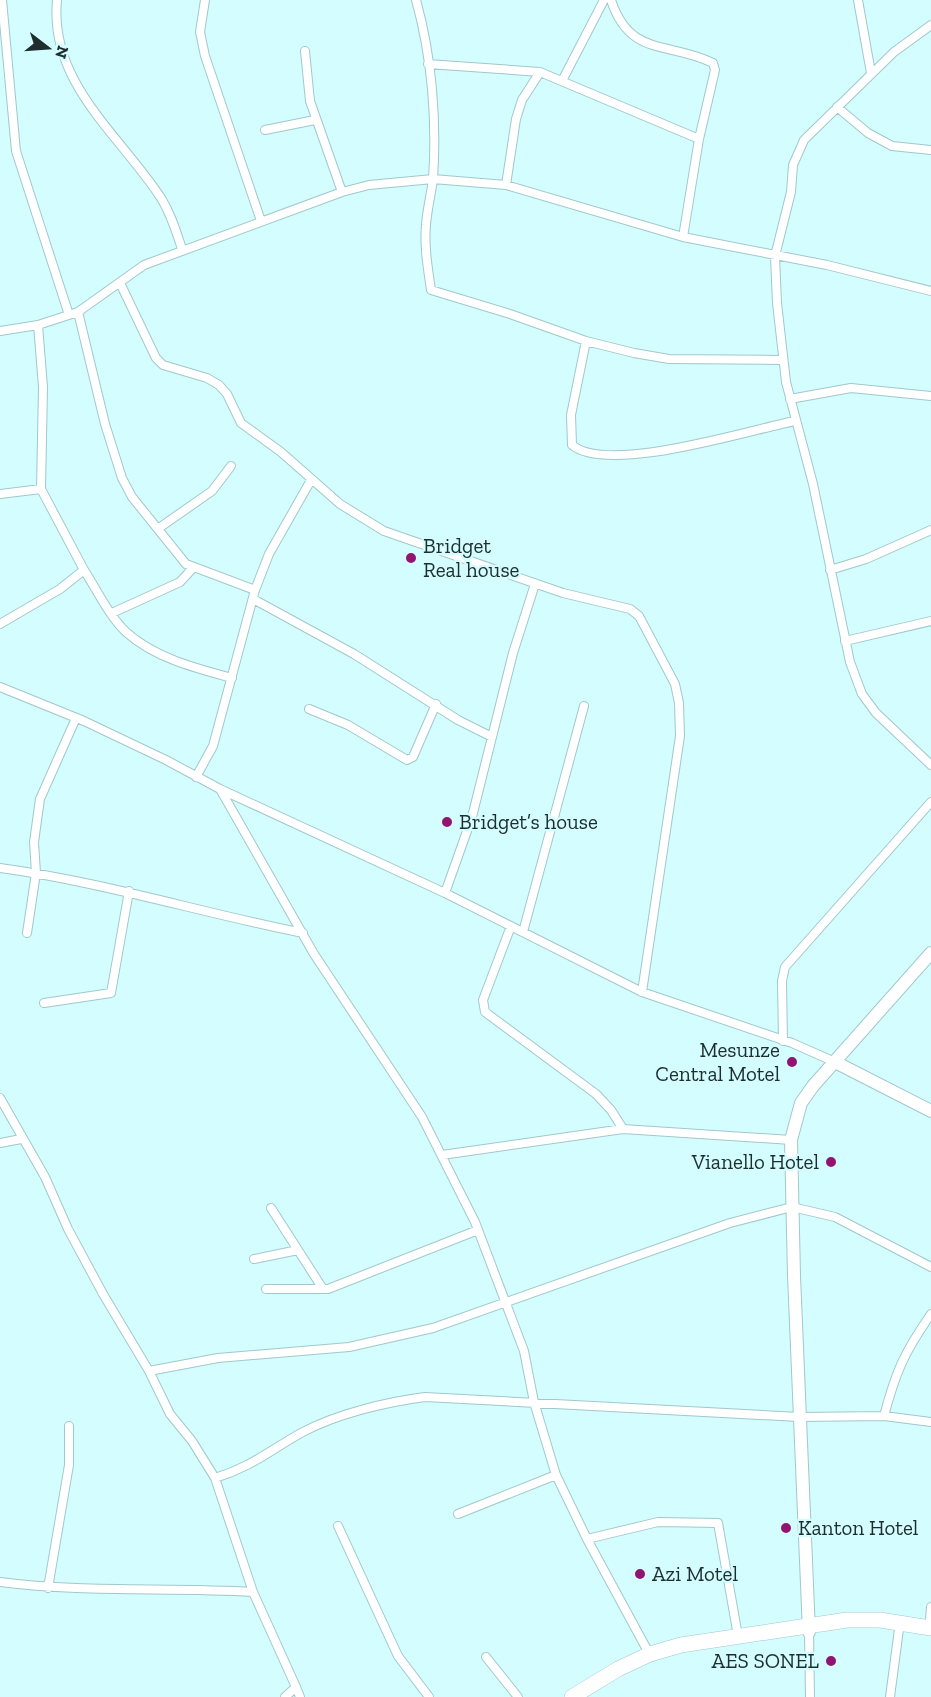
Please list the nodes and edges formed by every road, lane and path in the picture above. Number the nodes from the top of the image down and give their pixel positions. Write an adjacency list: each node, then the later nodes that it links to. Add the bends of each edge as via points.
1 (2, 0): 9 (street)
2 (57, 0): 25 (street, via 59,46 71,76 161,199)
3 (205, 0): 23 (street, via 200,32 205,56)
4 (416, 0): 11 (street)
5 (604, 0): 14 (street)
6 (611, 0): 18 (street, via 623,27 637,39 713,63 715,70)
7 (858, 0): 13 (street)
8 (931, 25): 13 (street)
9 (4, 49): 29 (street, via 16,151)
10 (305, 51): 16 (street)
11 (428, 63): 12 (street); 20 (street)
12 (540, 72): 14 (street); 21 (street, via 522,100 516,119)
13 (871, 73): 15 (street)
14 (563, 80): 18 (street)
15 (837, 107): 19 (street, via 868,133 892,146); 26 (street, via 804,140 793,165 791,192)
16 (315, 120): 17 (street); 22 (street)
17 (265, 130)
18 (699, 139): 24 (street)
19 (931, 150)
20 (433, 179): 21 (street); 22 (street, via 369,185); 32 (street, via 426,226 431,290)
21 (506, 184): 24 (street)
22 (342, 192): 23 (street)
23 (261, 221): 25 (street)
24 (683, 237): 26 (street)
25 (182, 249): 27 (street, via 144,265)
26 (775, 256): 28 (street); 33 (street)
27 (120, 283): 29 (street); 38 (street, via 156,358 163,365 219,385 241,423)
28 (931, 291)
29 (74, 314): 30 (street); 41 (street, via 122,478 132,497)
30 (38, 325): 31 (street); 39 (street, via 43,387)
31 (0, 331)
32 (586, 341): 33 (street, via 669,359); 36 (street, via 570,432 572,445 580,451 604,455 674,449)
33 (783, 360): 35 (street)
34 (931, 396): 35 (street, via 850,388)
35 (790, 399): 36 (street)
36 (795, 421): 45 (street, via 813,484)
37 (231, 466): 41 (street, via 212,491)
38 (311, 480): 46 (street, via 340,504 384,531); 47 (street, via 281,531)
39 (41, 489): 40 (street); 44 (street)
40 (0, 494)
41 (159, 528): 43 (street, via 177,554)
42 (931, 530): 45 (street)
43 (193, 568): 47 (street); 48 (street, via 180,582)
44 (84, 570): 48 (street); 50 (street, via 60,589)
45 (830, 570): 51 (street)
46 (535, 584): 58 (street); 72 (street, via 636,612 675,684 680,736)
47 (254, 595): 52 (street); 54 (street)
48 (112, 613): 52 (street, via 125,631 145,646 187,665)
49 (931, 621): 51 (street)
50 (0, 624)
51 (845, 641): 59 (street, via 855,677 876,713)
52 (232, 678): 60 (street, via 213,746)
53 (0, 687): 57 (street)
54 (436, 704): 56 (street, via 413,757 407,760 348,725); 58 (street)
55 (584, 705): 68 (street)
56 (309, 709)
57 (76, 718): 60 (street); 64 (street, via 40,799 34,842)
58 (492, 737): 66 (street, via 472,817)
59 (931, 765)
60 (196, 777): 61 (street)
61 (220, 789): 66 (street); 70 (street)
62 (931, 802): 74 (street, via 785,967)
63 (0, 868): 64 (street)
64 (36, 873): 65 (street); 69 (street)
65 (129, 891): 70 (street); 73 (street, via 111,993)
66 (445, 893): 67 (street)
67 (511, 926): 68 (street); 78 (street, via 483,1000 485,1012 596,1094)
68 (523, 932): 72 (street)
69 (27, 933)
70 (303, 933): 82 (street, via 422,1117)
71 (931, 953): 75 (street)
72 (642, 992): 74 (street)
73 (44, 1003)
74 (783, 1041): 75 (street)
75 (836, 1062): 77 (street); 80 (street, via 801,1103)
76 (0, 1098): 79 (street)
77 (931, 1111)
78 (623, 1129): 80 (street); 82 (street)
79 (21, 1139): 81 (street); 93 (street, via 45,1177 103,1294)
80 (791, 1140): 83 (street)
81 (0, 1143)
82 (442, 1155): 85 (street)
83 (792, 1207): 88 (street, via 835,1217); 91 (street, via 730,1223); 95 (street)
84 (271, 1208): 86 (street)
85 (478, 1230): 90 (street); 91 (street)
86 (298, 1250): 87 (street); 90 (street)
87 (254, 1259)
88 (931, 1267)
89 (266, 1289): 90 (street)
90 (323, 1289)
91 (506, 1302): 93 (street, via 433,1328 349,1347 218,1358); 94 (street, via 524,1351)
92 (931, 1314): 96 (street, via 906,1350)
93 (149, 1371): 100 (street, via 170,1414)
94 (534, 1402): 95 (street); 99 (street); 100 (street, via 425,1398 384,1402 303,1432 244,1469)
95 (800, 1416): 96 (street); 108 (street)
96 (884, 1416): 97 (street)
97 (931, 1422)
98 (69, 1426): 105 (street, via 69,1465)
99 (556, 1475): 101 (street); 103 (street)
100 (215, 1478): 106 (street)
101 (458, 1515)
102 (338, 1526): 117 (street, via 398,1656)
103 (587, 1539): 111 (street, via 658,1522 718,1523); 113 (street)
104 (0, 1582): 105 (street)
105 (48, 1588): 106 (street)
106 (253, 1592): 114 (street)
107 (931, 1607): 110 (street)
108 (809, 1628): 109 (highway); 110 (highway, via 872,1620); 111 (highway); 113 (highway); 121 (street)
109 (898, 1629): 110 (highway); 122 (street)
110 (930, 1631)
111 (738, 1636): 113 (highway)
112 (486, 1657): 118 (street)
113 (651, 1657): 119 (highway, via 596,1680); 120 (highway)
114 (296, 1687): 115 (street); 116 (street)
115 (285, 1697)
116 (300, 1697)
117 (429, 1697)
118 (518, 1697)
119 (572, 1697)
120 (588, 1697)
121 (810, 1697)
122 (890, 1697)

